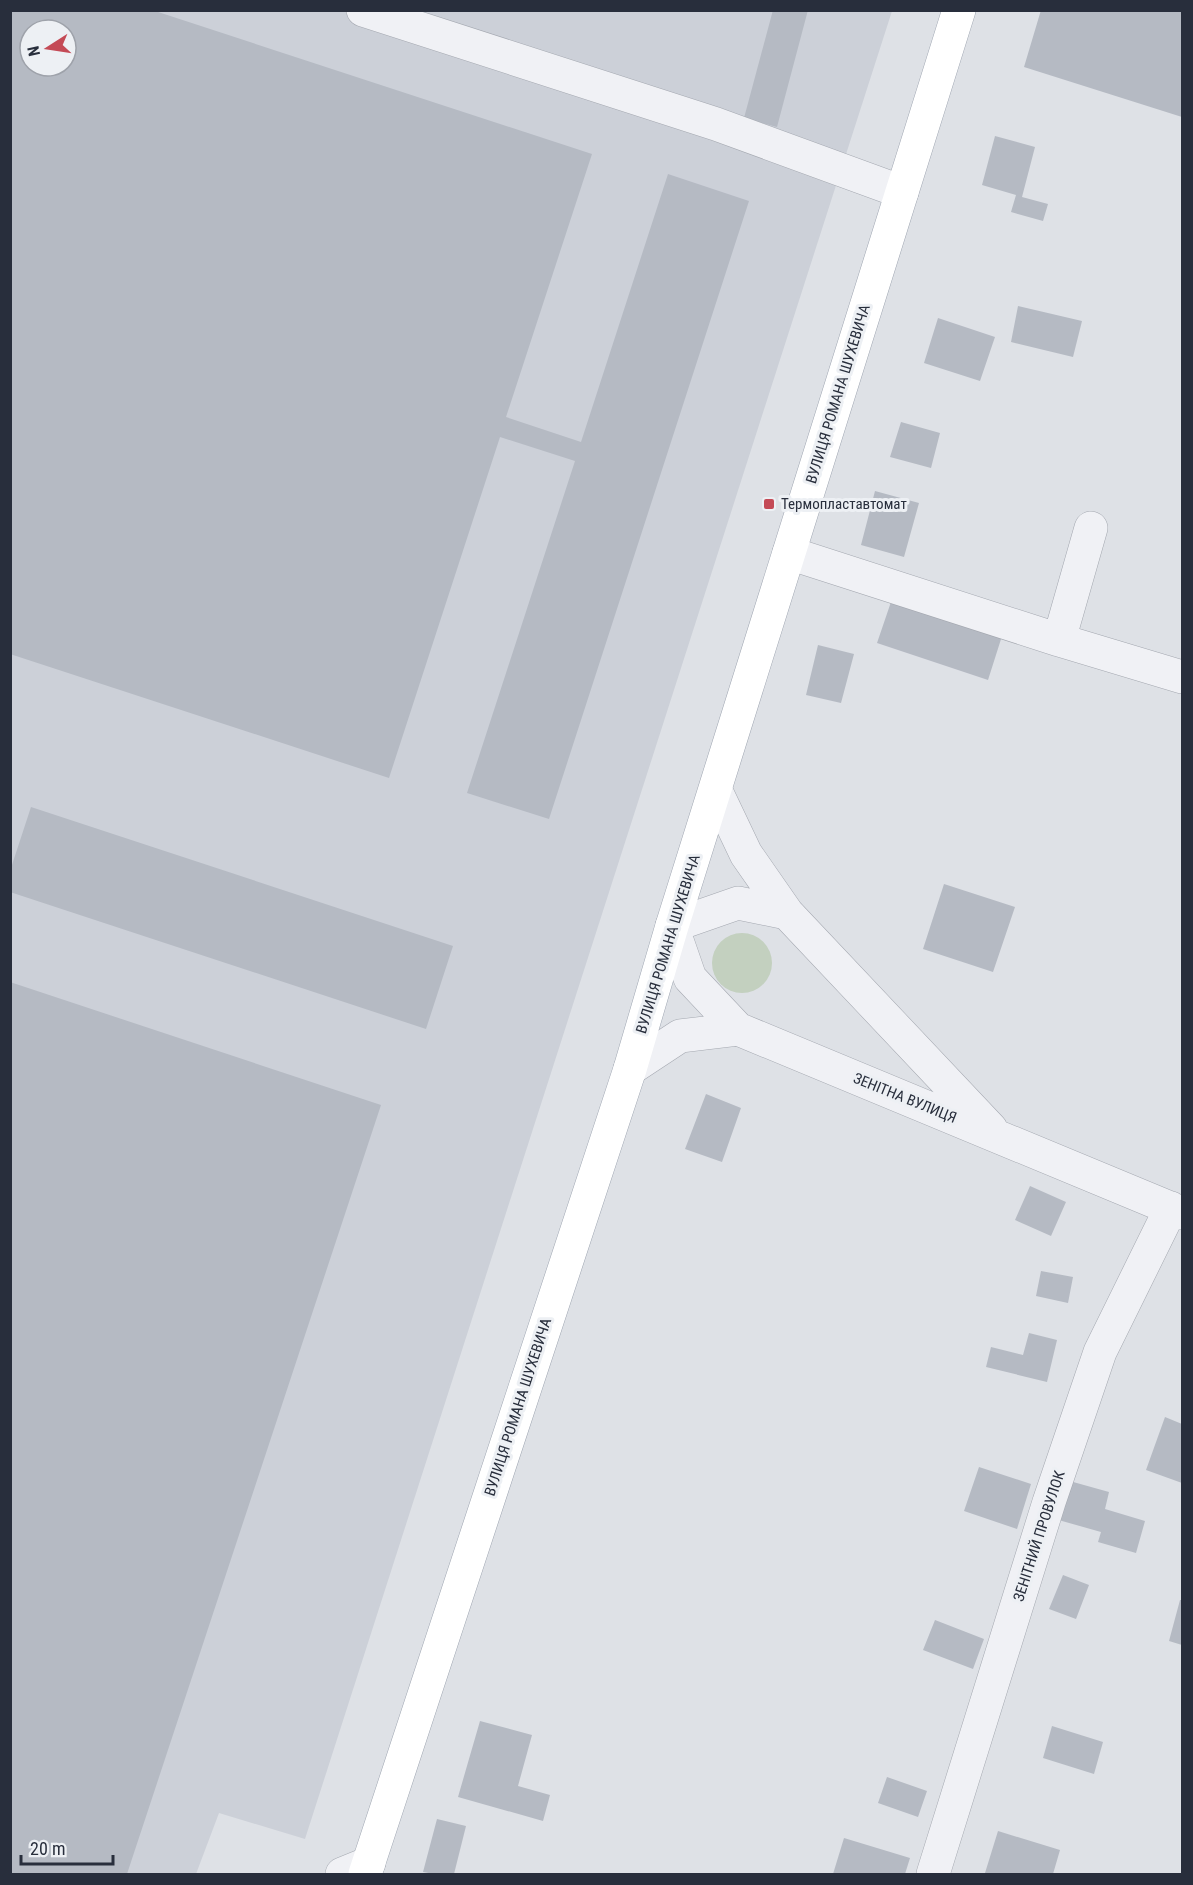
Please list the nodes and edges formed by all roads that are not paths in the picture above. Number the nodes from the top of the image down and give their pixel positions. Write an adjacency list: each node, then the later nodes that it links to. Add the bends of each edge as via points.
1 (363, 10): 3 (street, via 716,124)
2 (959, 10): 3 (main road, ВУЛИЦЯ РОМАНА ШУХЕВИЧА)
3 (902, 192): 5 (main road, ВУЛИЦЯ РОМАНА ШУХЕВИЧА)
4 (1091, 528): 6 (street)
5 (789, 553): 6 (street); 8 (main road, ВУЛИЦЯ РОМАНА ШУХЕВИЧА)
6 (1059, 640): 7 (street)
7 (1182, 677)
8 (716, 791): 9 (street, via 746,854); 10 (main road, ВУЛИЦЯ РОМАНА ШУХЕВИЧА)
9 (786, 913): 10 (street, via 738,903); 13 (street)
10 (672, 926): 11 (street, via 690,978); 12 (main road, ВУЛИЦЯ РОМАНА ШУХЕВИЧА)
11 (738, 1029): 12 (street, ЗЕНІТНА ВУЛИЦЯ, via 680,1036); 13 (street, ЗЕНІТНА ВУЛИЦЯ)
12 (630, 1070): 15 (main road, ВУЛИЦЯ РОМАНА ШУХЕВИЧА)
13 (998, 1136): 14 (street, ЗЕНІТНА ВУЛИЦЯ)
14 (1177, 1210): 16 (street, ЗЕНІТНИЙ ПРОВУЛОК, via 1100,1352)
15 (359, 1871)
16 (933, 1875)

